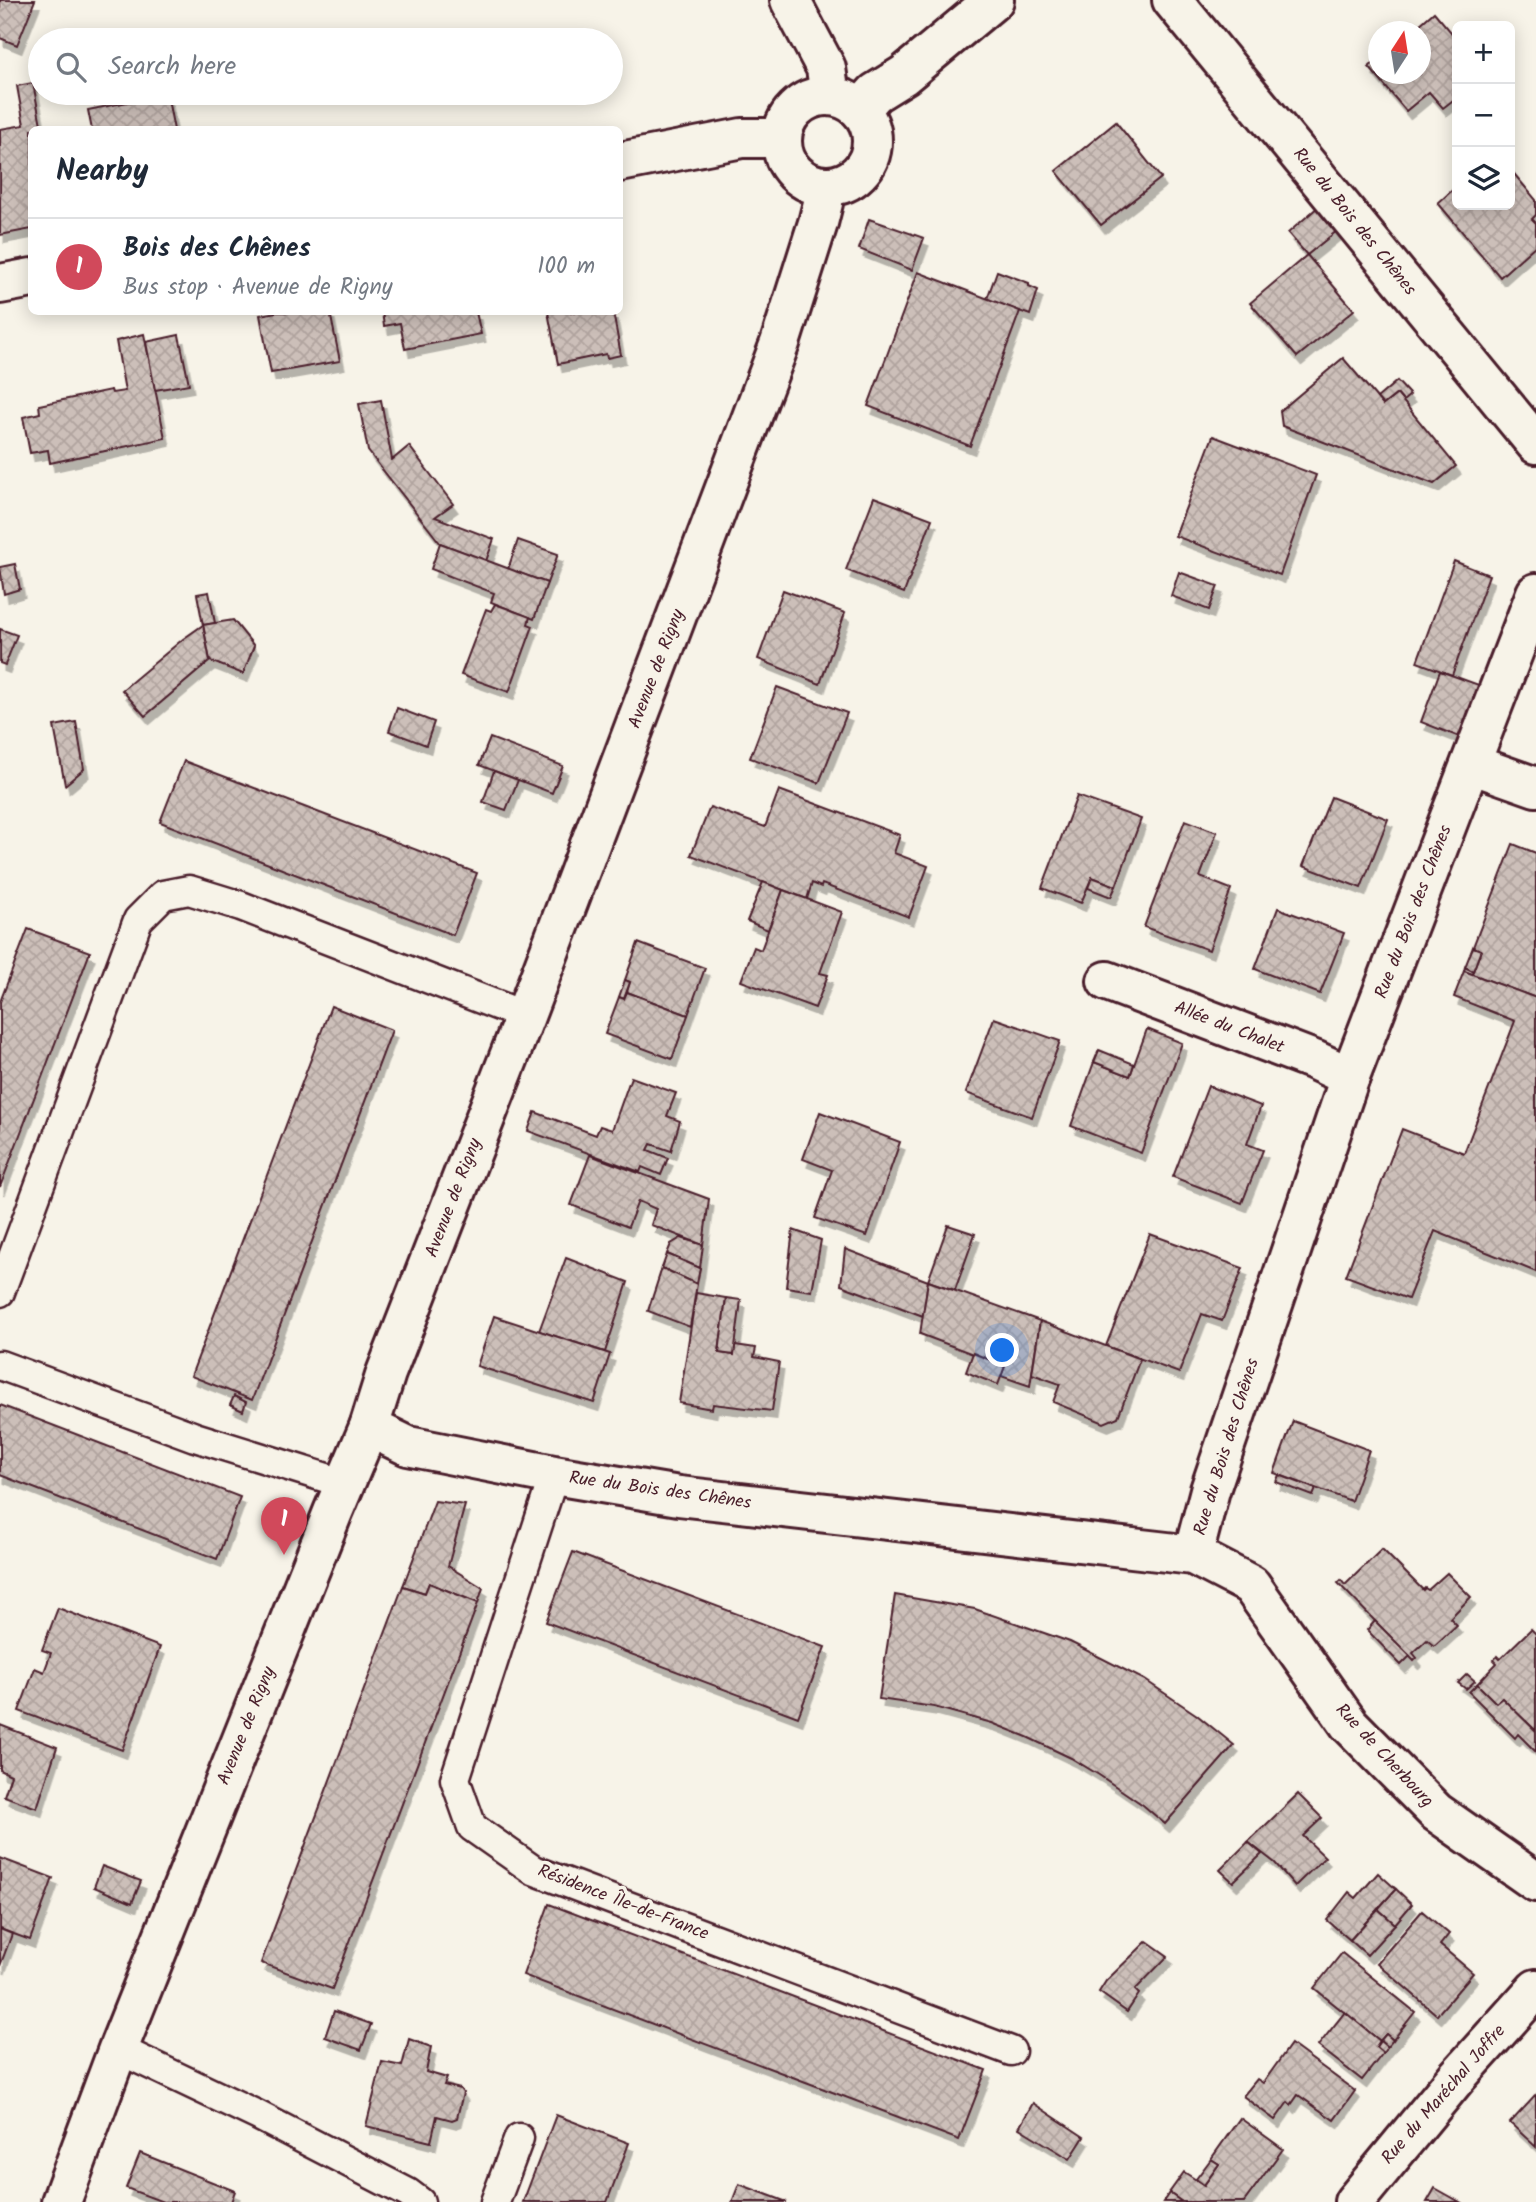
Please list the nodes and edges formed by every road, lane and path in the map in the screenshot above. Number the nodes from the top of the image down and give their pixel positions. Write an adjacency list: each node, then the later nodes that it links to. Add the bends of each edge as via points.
1 (790, 0): 4 (street)
2 (994, 0): 4 (street, via 904,75 875,93)
3 (1172, 0): 10 (street, Rue du Bois des Chênes)
4 (845, 103): 5 (street, via 812,99 797,107 786,121); 7 (street, via 870,125 874,143 858,176 842,185)
5 (782, 138): 6 (street, via 742,138); 7 (street, via 784,156 793,172 807,183)
6 (623, 161)
7 (824, 187): 15 (street, Avenue de Rigny, via 818,223 780,343)
8 (28, 279): 9 (street)
9 (0, 284)
10 (1536, 444)
11 (1536, 593): 12 (street, Rue du Bois des Chênes)
12 (1471, 764): 13 (street); 16 (street, Rue du Bois des Chênes)
13 (1536, 787)
14 (1107, 981): 16 (street, Allée du Chalet)
15 (525, 1016): 17 (lane, via 241,906 189,890 163,895 138,920); 19 (street, Avenue de Rigny)
16 (1350, 1077): 22 (street, Rue du Bois des Chênes, via 1210,1490)
17 (0, 1292)
18 (0, 1365): 21 (lane, via 195,1437)
19 (369, 1427): 20 (street, Rue du Bois des Chênes, via 408,1446); 21 (street, Avenue de Rigny)
20 (554, 1475): 22 (street, Rue du Bois des Chênes, via 679,1496); 26 (lane, Résidence Île-de-France, via 455,1779 472,1827 533,1870)
21 (346, 1484): 25 (street, Avenue de Rigny)
22 (1193, 1555): 23 (street, Rue de Cherbourg, via 1251,1585 1349,1724 1436,1812)
23 (1536, 1882)
24 (1536, 1989): 31 (street, Rue du Maréchal Joffre)
25 (118, 2049): 28 (street, Avenue de Rigny); 29 (lane, via 257,2115)
26 (1011, 2050)
27 (519, 2138): 30 (lane)
28 (61, 2202)
29 (420, 2202)
30 (495, 2202)
31 (1353, 2202)

